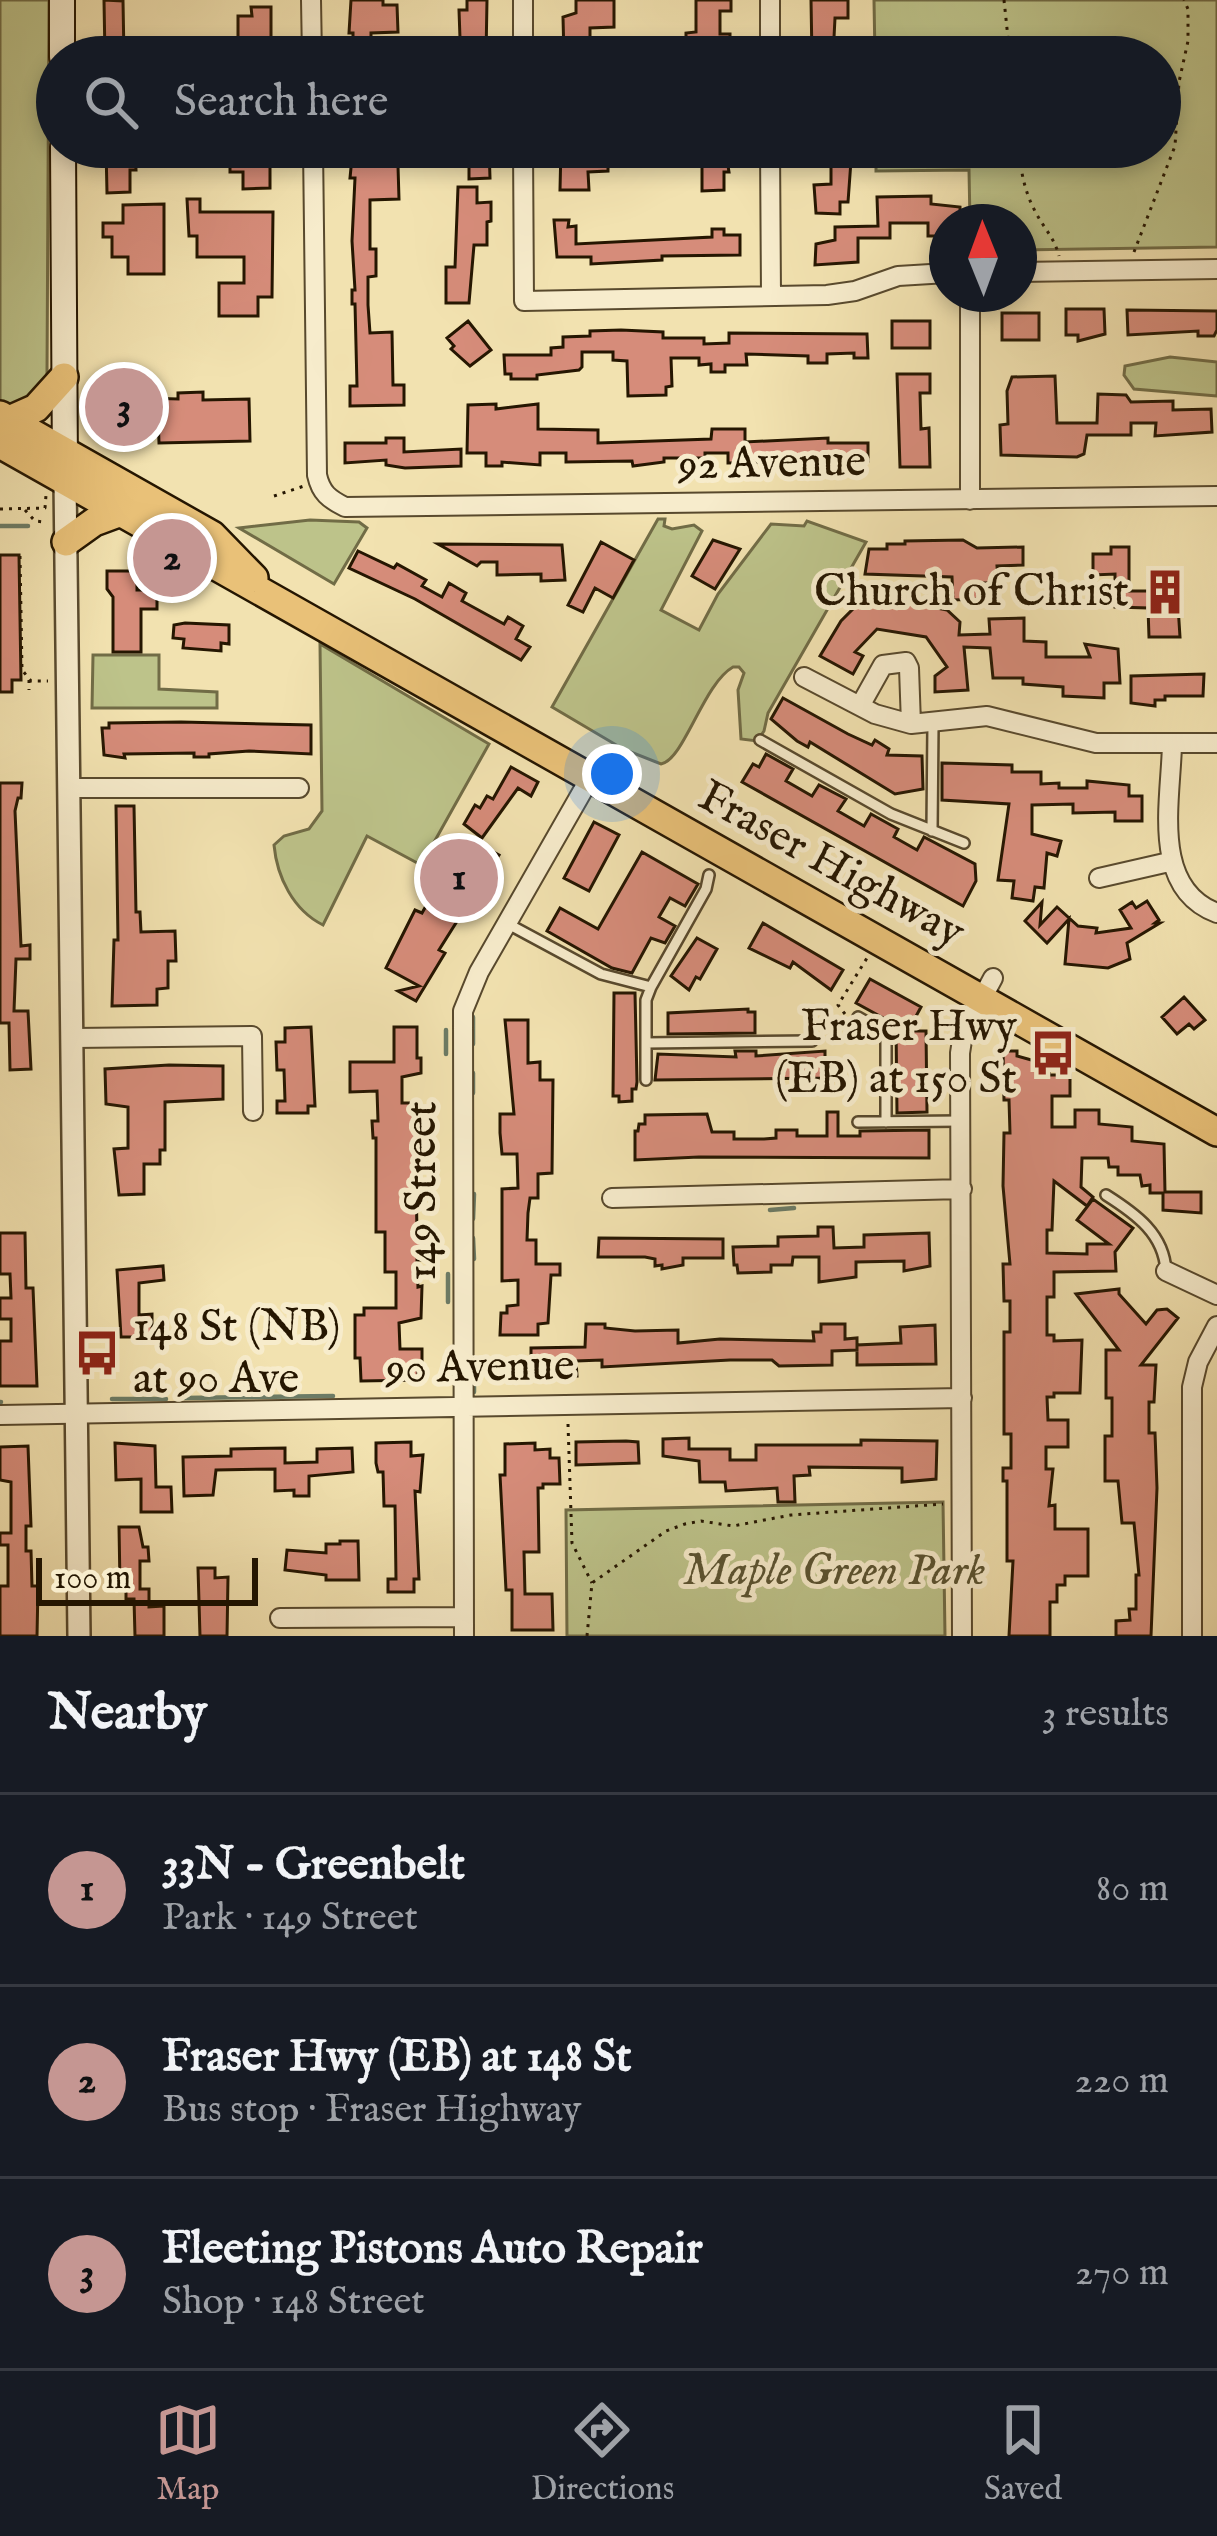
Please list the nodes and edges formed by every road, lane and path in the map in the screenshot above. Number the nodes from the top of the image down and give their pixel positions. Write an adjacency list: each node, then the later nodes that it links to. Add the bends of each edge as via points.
1 (62, 0): 7 (main road)
2 (311, 0): 8 (street)
3 (523, 0): 9 (street)
4 (770, 0): 10 (street)
5 (1004, 0): 11 (path)
6 (1184, 0): 12 (path)
7 (62, 36)
8 (312, 36)
9 (523, 36)
10 (770, 36)
11 (1008, 36)
12 (1181, 73)
13 (63, 168): 26 (main road)
14 (313, 168): 33 (street, 92 Avenue, via 317,475 329,500 365,508)
15 (523, 168): 24 (street, via 524,301)
16 (770, 168): 24 (street)
17 (1022, 168): 20 (path)
18 (1165, 168): 19 (path)
19 (1133, 259)
20 (1060, 260)
21 (1217, 269): 22 (street)
22 (1037, 272)
23 (929, 274): 24 (street, via 842,294)
24 (771, 296)
25 (970, 312): 33 (street)
26 (64, 377): 27 (main road, via 36,408); 28 (main road)
27 (3, 426): 28 (main road, Fraser Highway); 29 (main road, Fraser Highway)
28 (65, 451): 29 (main road); 41 (main road, Fraser Highway, via 212,535)
29 (65, 480): 37 (main road, Fraser Highway); 39 (street)
30 (305, 485): 31 (path)
31 (274, 496)
32 (1217, 496): 33 (street, 92 Avenue)
33 (970, 500)
34 (24, 508): 35 (path); 36 (path); 38 (path)
35 (44, 508)
36 (0, 509)
37 (121, 512): 39 (main road); 41 (main road, Fraser Highway)
38 (44, 522)
39 (66, 542): 53 (street)
40 (20, 556): 43 (path, via 22,670)
41 (278, 602): 52 (main road, Fraser Highway)
42 (804, 676): 46 (street)
43 (29, 678): 44 (path); 45 (path)
44 (50, 681)
45 (29, 690)
46 (860, 706): 47 (street); 47 (street, via 883,665 906,662)
47 (911, 724): 48 (street)
48 (933, 724): 51 (street, via 987,716 1080,741); 55 (lane)
49 (760, 740): 55 (lane)
50 (1217, 743): 51 (street)
51 (1172, 744): 57 (street)
52 (590, 778): 61 (street, 149 Street); 64 (main road, Fraser Highway)
53 (70, 788): 54 (street); 66 (street)
54 (299, 788)
55 (932, 831): 56 (lane)
56 (964, 843)
57 (1168, 862): 59 (street); 60 (street, via 1184,888)
58 (709, 875): 63 (lane)
59 (1099, 878)
60 (1217, 913)
61 (508, 923): 63 (lane, via 601,974); 82 (street, 149 Street, via 471,987 460,1036)
62 (869, 953): 65 (path, via 838,1005)
63 (651, 987): 68 (lane)
64 (987, 988): 71 (street, via 961,1042); 74 (main road, Fraser Highway)
65 (858, 1017): 73 (lane, via 886,1033)
66 (74, 1038): 70 (street, via 252,1036); 83 (street)
67 (812, 1040): 68 (lane)
68 (646, 1043): 69 (lane)
69 (646, 1080)
70 (253, 1111)
71 (961, 1120): 73 (lane); 75 (street)
72 (859, 1122): 73 (lane)
73 (886, 1122)
74 (1217, 1132)
75 (962, 1189): 77 (street); 81 (street)
76 (1106, 1195): 78 (lane, via 1155,1236)
77 (612, 1198)
78 (1166, 1270): 79 (street)
79 (1217, 1294)
80 (1217, 1326): 93 (street, via 1192,1387)
81 (962, 1398): 82 (street, 90 Avenue); 92 (street)
82 (462, 1407): 83 (street, 90 Avenue); 89 (street, 149 Street)
83 (77, 1414): 84 (street, 90 Avenue); 90 (street)
84 (0, 1415)
85 (568, 1416): 87 (path, via 572,1543)
86 (951, 1500): 87 (path, via 733,1526 685,1524)
87 (592, 1583): 91 (path)
88 (280, 1618): 89 (street)
89 (464, 1627)
90 (79, 1636)
91 (587, 1636)
92 (962, 1636)
93 (1192, 1636)

